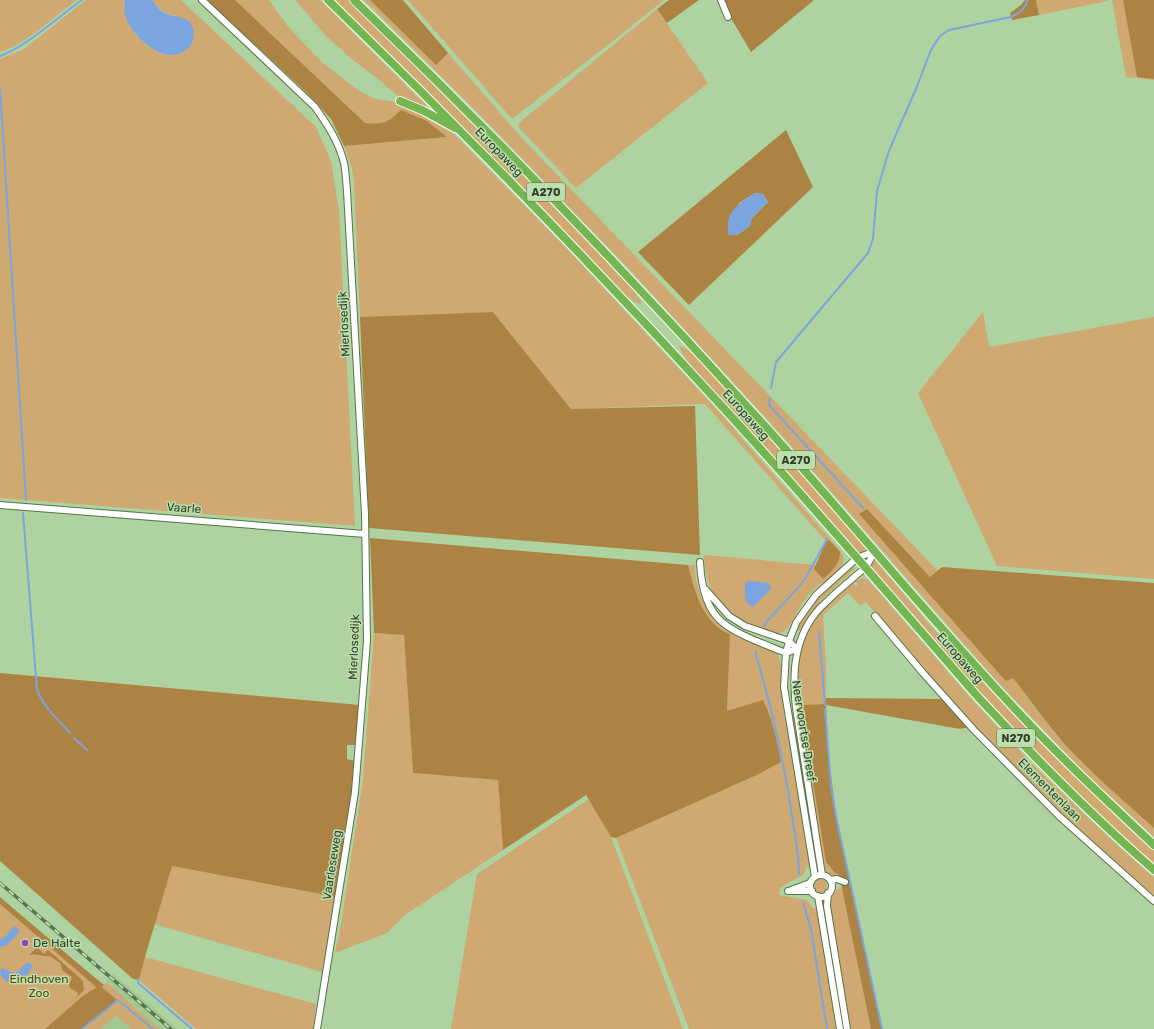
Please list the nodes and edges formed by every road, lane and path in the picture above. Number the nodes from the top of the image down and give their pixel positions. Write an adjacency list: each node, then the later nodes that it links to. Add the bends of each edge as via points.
1 (202, 0): 9 (street, Mierlosedijk, via 315,107 330,128 344,164 348,191)
2 (328, 0): 7 (highway, Europaweg / A270)
3 (354, 0): 10 (highway, Europaweg / A270, via 508,153 651,301)
4 (721, 0): 5 (street)
5 (728, 17)
6 (400, 101): 7 (highway, A270)
7 (461, 131): 11 (highway, Europaweg / A270, via 681,362)
8 (0, 505): 9 (street, Vaarle)
9 (365, 534): 19 (street, Mierlosedijk, via 367,641)
10 (875, 551): 11 (street, Neervoortse Dreef); 13 (street, Neervoortse Dreef); 20 (highway, Europaweg / N270, via 1017,711 1077,773)
11 (857, 558): 13 (highway, Europaweg / N270); 16 (street, Neervoortse Dreef, via 816,595 798,621)
12 (700, 562): 14 (street)
13 (865, 567): 17 (street, Neervoortse Dreef, via 820,608 805,630); 21 (highway, Europaweg / N270, via 1014,736 1084,806)
14 (703, 587): 16 (street, via 729,616 746,626); 18 (street, via 707,602 722,622 738,632)
15 (875, 616): 29 (street, Elementenlaan, via 952,706 998,754 1059,816)
16 (789, 641): 17 (street); 18 (street, Neervoortse Dreef)
17 (797, 649): 18 (street); 22 (street, Neervoortse Dreef, via 794,696)
18 (786, 653): 23 (street, Neervoortse Dreef, via 784,687)
19 (362, 704): 30 (street, Vaarleseweg, via 355,792)
20 (1154, 845)
21 (1154, 870)
22 (822, 875): 23 (street); 24 (street)
23 (815, 876): 25 (street)
24 (830, 880): 26 (street); 26 (street, via 846,882)
25 (810, 883): 27 (street); 27 (street, via 788,891)
26 (830, 890): 28 (street); 32 (street, via 827,906)
27 (812, 891): 28 (street)
28 (818, 896): 31 (street)
29 (1154, 901)
30 (317, 1029)
31 (840, 1029)
32 (847, 1029)

